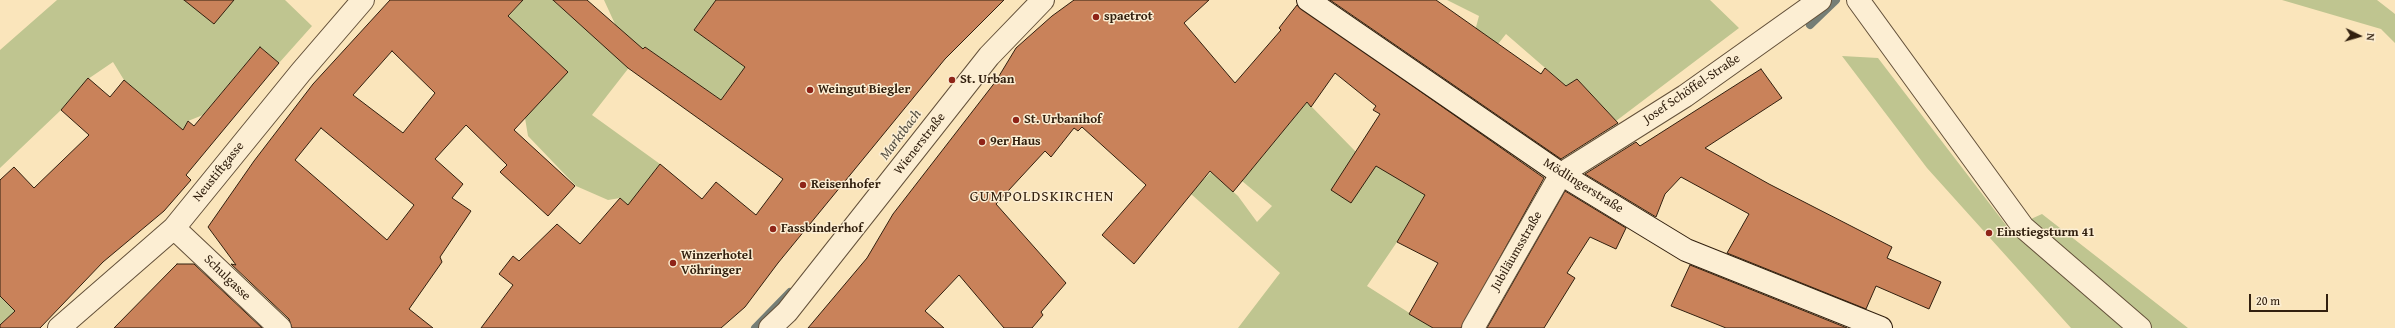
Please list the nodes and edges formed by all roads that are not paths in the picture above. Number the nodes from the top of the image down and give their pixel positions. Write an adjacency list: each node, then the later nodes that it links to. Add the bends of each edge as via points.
1 (363, 0): 7 (street, Neustiftgasse)
2 (1043, 0): 10 (street, Wienerstraße, via 989,56 787,312)
3 (1308, 0): 6 (street, Mödlingerstraße)
4 (1820, 0): 6 (street, Josef Schöffel-Straße, via 1685,96)
5 (1858, 0): 13 (street, via 2023,227)
6 (1561, 174): 11 (street, Jubiläumsstraße); 12 (street, Mödlingerstraße, via 1686,250)
7 (174, 228): 8 (street, Neustiftgasse); 9 (street, Schulgasse)
8 (59, 328)
9 (280, 328)
10 (770, 328)
11 (1473, 328)
12 (1881, 328)
13 (2140, 328)

